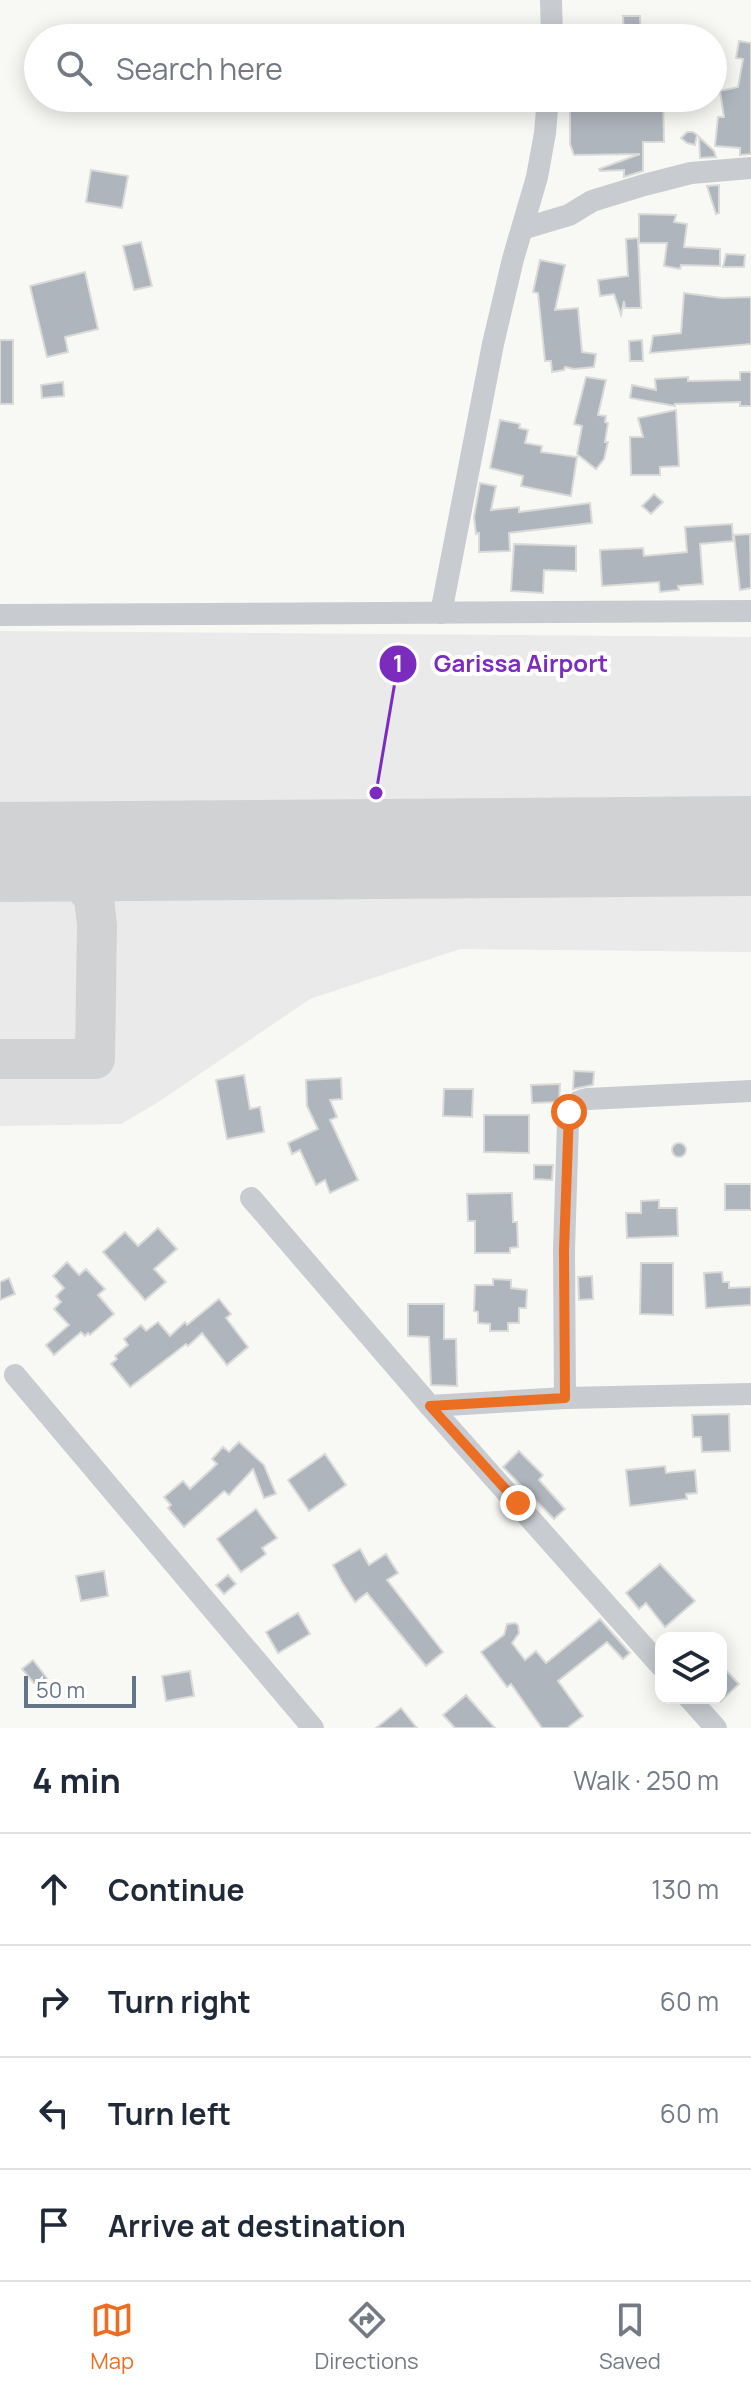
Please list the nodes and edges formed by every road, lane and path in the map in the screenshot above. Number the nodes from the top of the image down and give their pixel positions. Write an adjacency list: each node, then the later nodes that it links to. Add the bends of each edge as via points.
1 (551, 0): 2 (street)
2 (552, 24)
3 (547, 112): 5 (street)
4 (751, 168): 5 (street, via 691,173 644,185)
5 (522, 229): 7 (street, via 493,344)
6 (751, 611): 7 (street)
7 (441, 613): 8 (street)
8 (0, 615)
9 (751, 1091): 13 (street, via 588,1099 573,1106 568,1121 564,1250)
10 (251, 1198): 14 (street)
11 (15, 1375): 17 (street)
12 (751, 1394): 13 (street)
13 (565, 1398): 14 (street)
14 (430, 1406): 15 (street)
15 (655, 1659)
16 (694, 1704): 18 (street)
17 (313, 1728)
18 (716, 1728)

